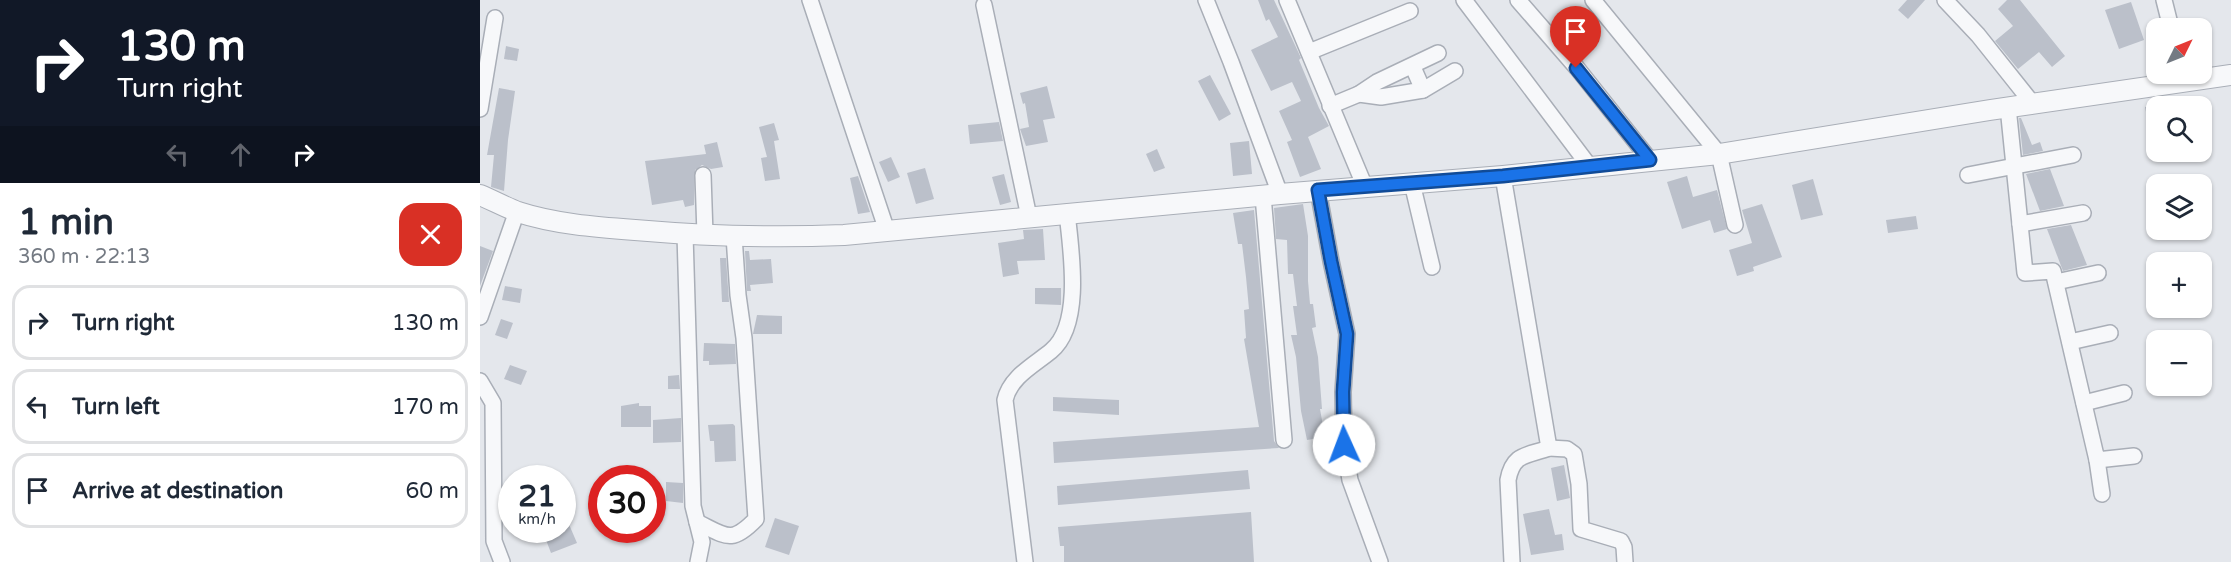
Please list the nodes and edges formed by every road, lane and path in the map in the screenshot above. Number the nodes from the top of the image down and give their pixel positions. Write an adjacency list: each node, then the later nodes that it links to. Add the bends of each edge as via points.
1 (810, 0): 45 (street)
2 (1206, 0): 38 (street, via 1232,62)
3 (1287, 0): 13 (street)
4 (1464, 0): 30 (street)
5 (1518, 0): 28 (street)
6 (1593, 0): 26 (street)
7 (1945, 0): 22 (street)
8 (2164, 0): 12 (street)
9 (984, 4): 42 (street)
10 (1410, 11): 13 (street)
11 (495, 18): 25 (street)
12 (2168, 18)
13 (1309, 52): 23 (street)
14 (1438, 53): 15 (street)
15 (1413, 67): 20 (street); 21 (street)
16 (1455, 71): 20 (street)
17 (2231, 75): 18 (street)
18 (2212, 76)
19 (2147, 84): 22 (street)
20 (1423, 90): 21 (street, via 1381,97)
21 (1359, 94): 23 (street)
22 (2033, 104): 24 (street)
23 (1330, 106): 35 (street)
24 (2007, 107): 26 (street); 29 (street)
25 (480, 109)
26 (1719, 154): 28 (street); 44 (street)
27 (2073, 155): 29 (street)
28 (1650, 160): 30 (street)
29 (2014, 166): 32 (street); 43 (street)
30 (1590, 167): 33 (street)
31 (703, 175): 47 (street)
32 (1968, 175)
33 (1503, 176): 34 (street); 61 (street)
34 (1412, 183): 35 (street); 49 (street)
35 (1365, 187): 36 (street)
36 (1318, 190): 38 (street); 69 (street, via 1347,334 1344,445 1350,480)
37 (480, 195): 39 (street)
38 (1272, 195): 40 (street); 60 (street)
39 (517, 211): 46 (street, via 585,225); 52 (street)
40 (1067, 213): 42 (street); 68 (street, via 1074,284 1066,328 1051,351 1008,387 1005,400)
41 (2084, 213): 43 (street)
42 (1029, 217): 45 (street)
43 (2020, 224): 51 (street, via 2025,273 2053,271)
44 (1735, 225)
45 (886, 231): 48 (street, via 778,238)
46 (685, 234): 47 (street); 65 (street, via 693,506)
47 (705, 235): 48 (street)
48 (734, 236): 65 (street, via 756,519 742,533 729,536)
49 (1432, 267)
50 (2098, 273): 51 (street)
51 (2056, 282): 54 (street)
52 (480, 317)
53 (2110, 333): 54 (street)
54 (2070, 342): 57 (street)
55 (480, 381): 58 (street, via 493,403)
56 (2124, 393): 57 (street)
57 (2084, 403): 63 (street)
58 (494, 424): 59 (street); 66 (street, via 494,541)
59 (480, 436)
60 (1284, 440)
61 (1549, 448): 70 (street, via 1519,458 1510,471); 71 (street, via 1567,449 1574,454 1581,529 1621,541)
62 (2134, 456): 63 (street)
63 (2097, 460): 64 (street)
64 (2102, 494)
65 (697, 522): 67 (street, via 702,542)
66 (502, 562)
67 (698, 562)
68 (1025, 562)
69 (1380, 562)
70 (1512, 562)
71 (1625, 562)

